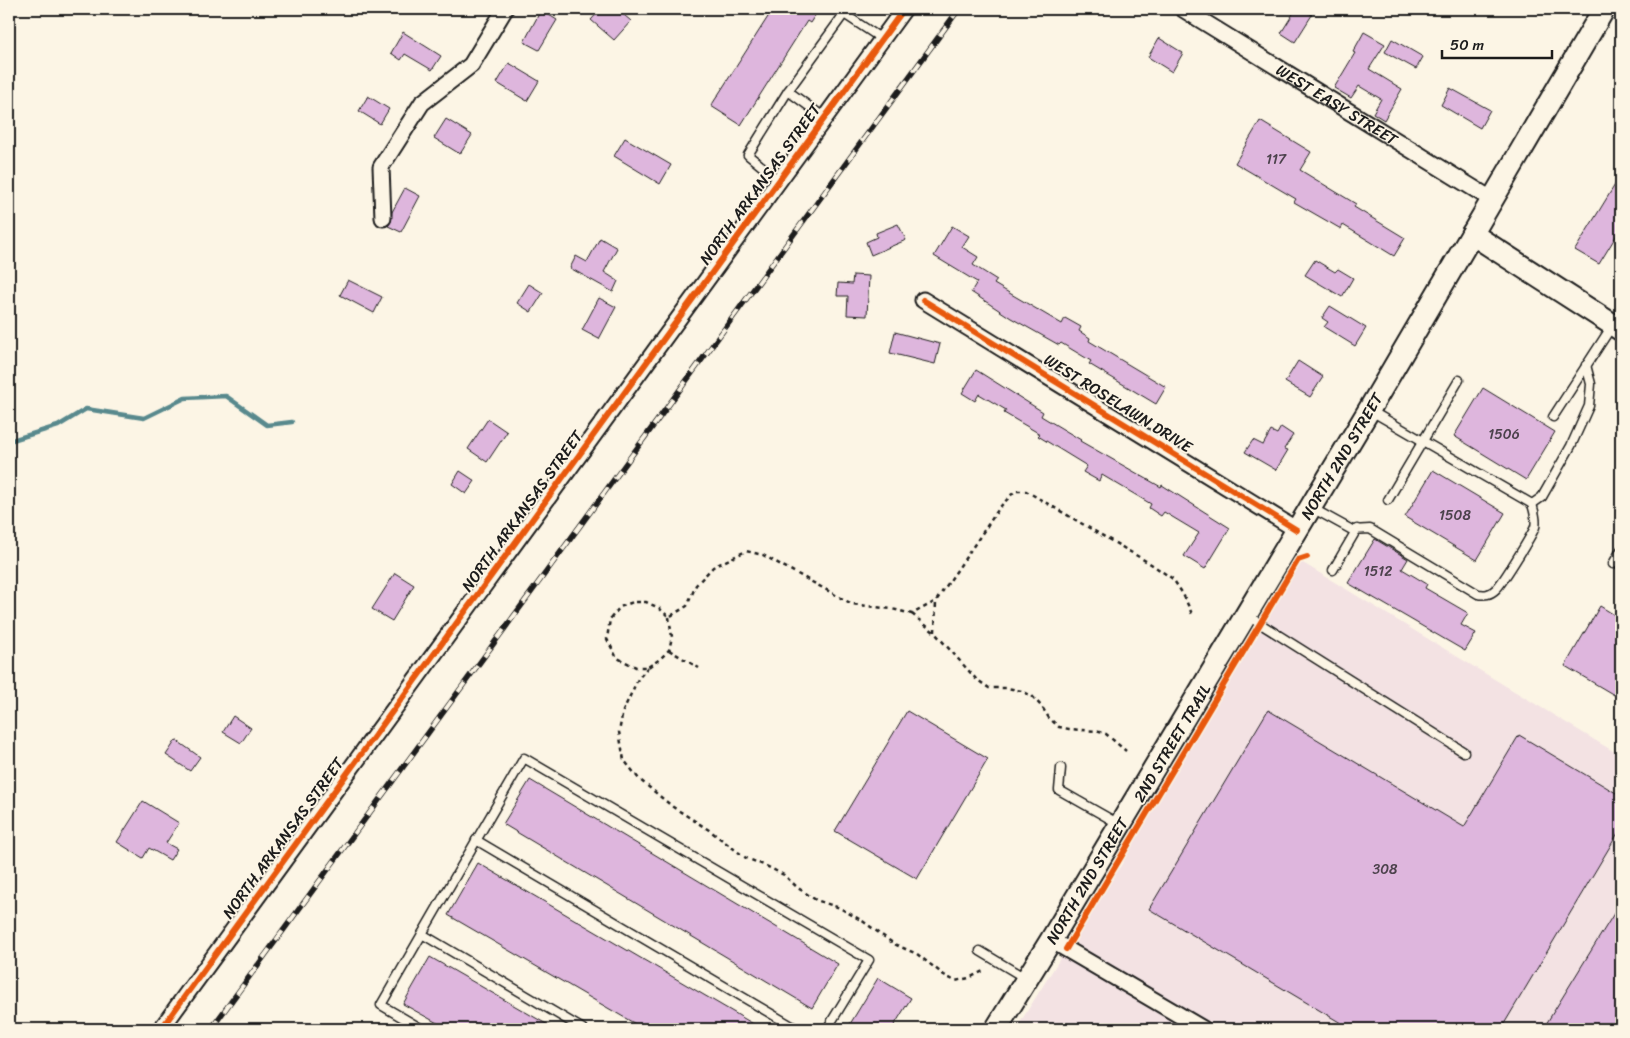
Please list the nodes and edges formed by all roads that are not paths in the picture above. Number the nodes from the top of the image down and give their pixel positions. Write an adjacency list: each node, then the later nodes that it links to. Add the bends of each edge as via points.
1 (505, 9): 10 (street, via 471,65 422,103 381,166)
2 (904, 9): 5 (street, NORTH ARKANSAS STREET)
3 (1183, 9): 9 (street, WEST EASY STREET)
4 (1604, 9): 9 (main road, NORTH 2ND STREET)
5 (882, 40): 6 (lane, via 844,14); 7 (street, NORTH ARKANSAS STREET)
6 (788, 91): 7 (lane); 8 (lane, via 748,156)
7 (825, 118): 8 (street, NORTH ARKANSAS STREET)
8 (780, 181): 36 (street, NORTH ARKANSAS STREET)
9 (1491, 199): 11 (main road, NORTH 2ND STREET)
10 (383, 218)
11 (1472, 234): 13 (main road); 16 (main road, NORTH 2ND STREET)
12 (923, 300): 22 (street, WEST ROSELAWN DRIVE)
13 (1617, 327): 14 (lane)
14 (1586, 365): 17 (lane); 20 (lane, via 1591,384 1589,406 1572,446 1542,498)
15 (1459, 380): 18 (lane)
16 (1369, 410): 18 (lane); 21 (main road, NORTH 2ND STREET)
17 (1553, 417)
18 (1423, 441): 19 (lane); 20 (lane)
19 (1388, 500)
20 (1532, 504): 23 (lane, via 1535,527 1503,581 1486,595 1478,594 1370,530)
21 (1311, 507): 22 (main road, NORTH 2ND STREET); 23 (lane)
22 (1297, 530): 27 (main road, NORTH 2ND STREET)
23 (1357, 530): 26 (lane)
24 (1621, 550): 25 (lane)
25 (1613, 564)
26 (1333, 570)
27 (1246, 615): 28 (lane); 30 (main road, NORTH 2ND STREET)
28 (1464, 752)
29 (1061, 768): 30 (lane, via 1059,790)
30 (1120, 825): 33 (main road, NORTH 2ND STREET)
31 (476, 840): 32 (lane); 39 (lane); 40 (lane, via 524,758 870,960)
32 (422, 934): 37 (lane, via 381,1005); 38 (lane)
33 (1051, 940): 35 (main road, NORTH 2ND STREET); 42 (street)
34 (980, 951): 35 (lane)
35 (1027, 979): 41 (main road, NORTH 2ND STREET)
36 (161, 1029)
37 (422, 1029)
38 (583, 1029)
39 (797, 1029)
40 (827, 1029)
41 (996, 1029)
42 (1203, 1029)

